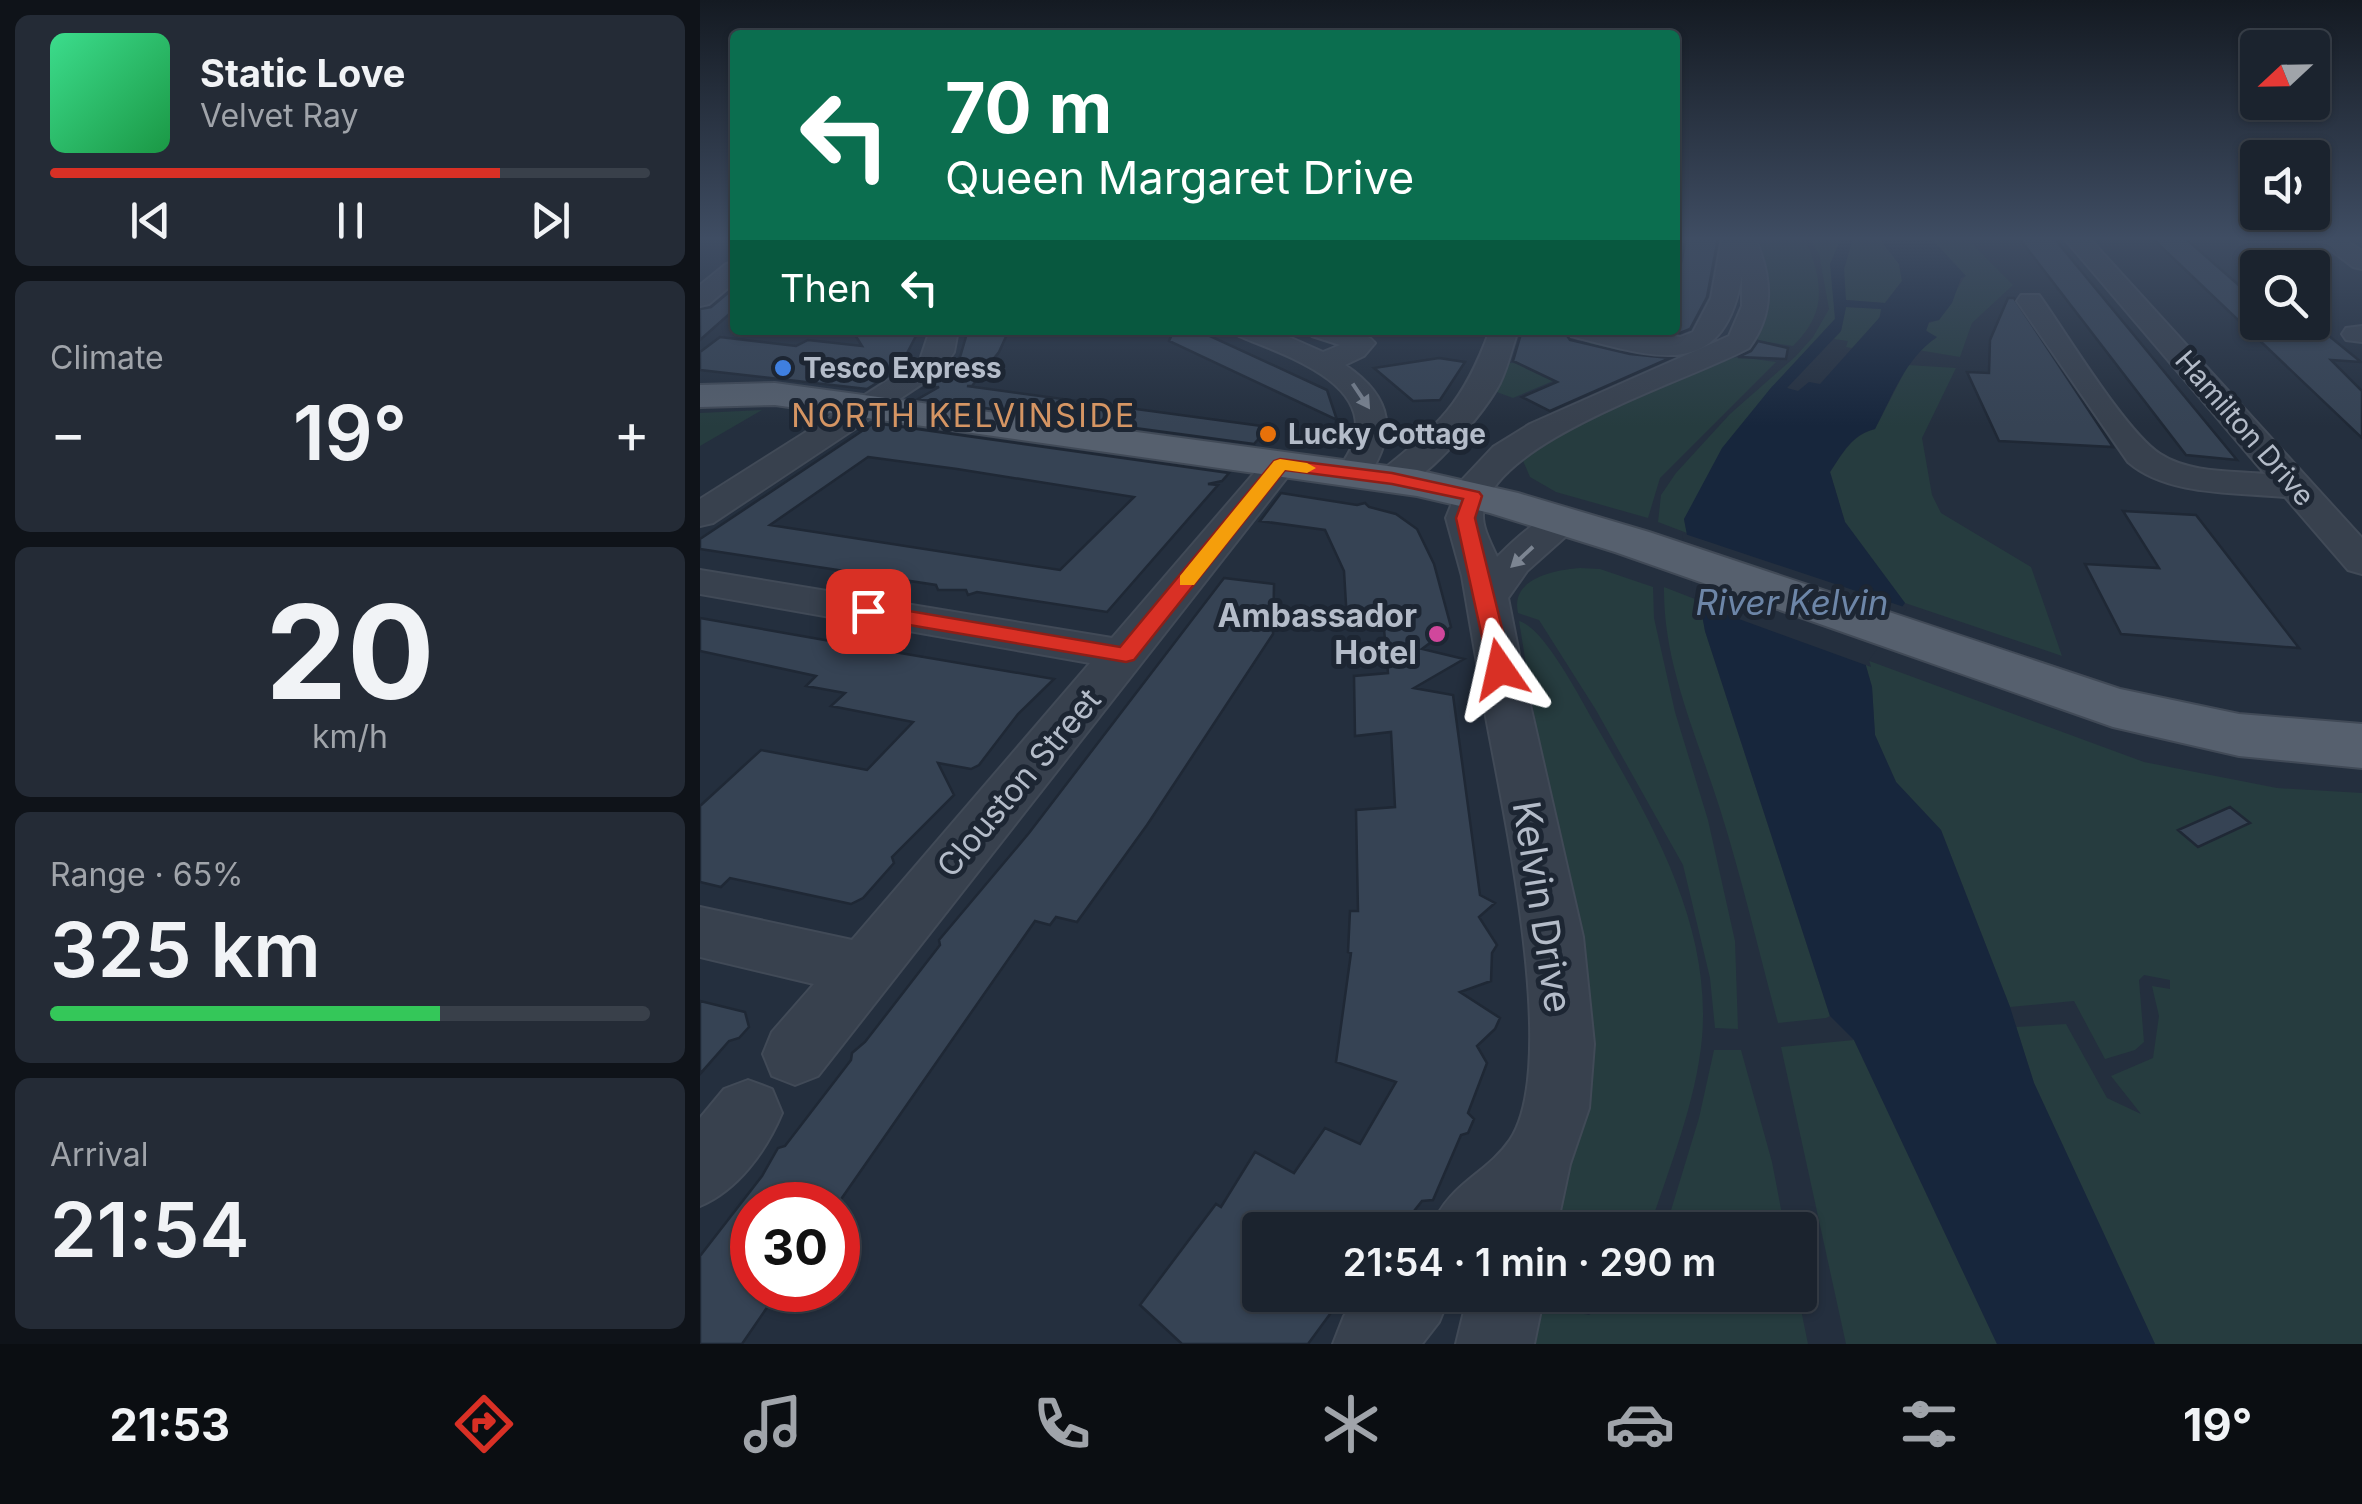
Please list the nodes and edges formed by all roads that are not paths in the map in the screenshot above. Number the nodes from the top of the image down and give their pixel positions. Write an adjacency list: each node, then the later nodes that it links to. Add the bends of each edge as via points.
1 (1726, 301): 12 (street)
2 (1756, 301): 12 (street, via 1750,331)
3 (2030, 301): 18 (street, via 2139,456 2204,477)
4 (2129, 301): 18 (street, Hamilton Drive)
5 (730, 306): 6 (street)
6 (700, 308)
7 (943, 335): 15 (street, via 930,366)
8 (1260, 335): 13 (street)
9 (1349, 335): 13 (street, via 1361,343)
10 (1502, 335): 17 (street, via 1486,381 1438,438)
11 (1614, 335): 12 (street)
12 (1715, 344): 19 (street, via 1530,436 1488,471)
13 (1324, 363): 17 (street, one-way to 17, via 1369,404)
14 (700, 396): 15 (main road, via 769,393)
15 (871, 407): 16 (main road); 20 (street)
16 (1280, 464): 17 (main road); 25 (street, Clouston Street)
17 (1372, 476): 19 (main road)
18 (2296, 487): 22 (street, Hamilton Drive)
19 (1473, 496): 21 (main road); 24 (street, Kelvin Drive, via 1465,518)
20 (700, 514)
21 (1564, 521): 24 (street, one-way to 24, via 1513,563); 26 (main road, via 2065,691 2198,728)
22 (2362, 562)
23 (700, 582): 25 (street)
24 (1486, 599): 32 (street, Kelvin Drive, via 1554,937 1562,1044 1556,1108)
25 (1126, 655): 28 (street, Clouston Street)
26 (2362, 746)
27 (700, 932): 28 (street)
28 (865, 970): 29 (street, Clouston Street)
29 (795, 1054)
30 (748, 1112): 31 (street)
31 (700, 1171)
32 (1528, 1197): 33 (street)
33 (1500, 1212)
34 (1398, 1312): 36 (street)
35 (1502, 1312): 37 (street)
36 (1372, 1344)
37 (1495, 1344)

